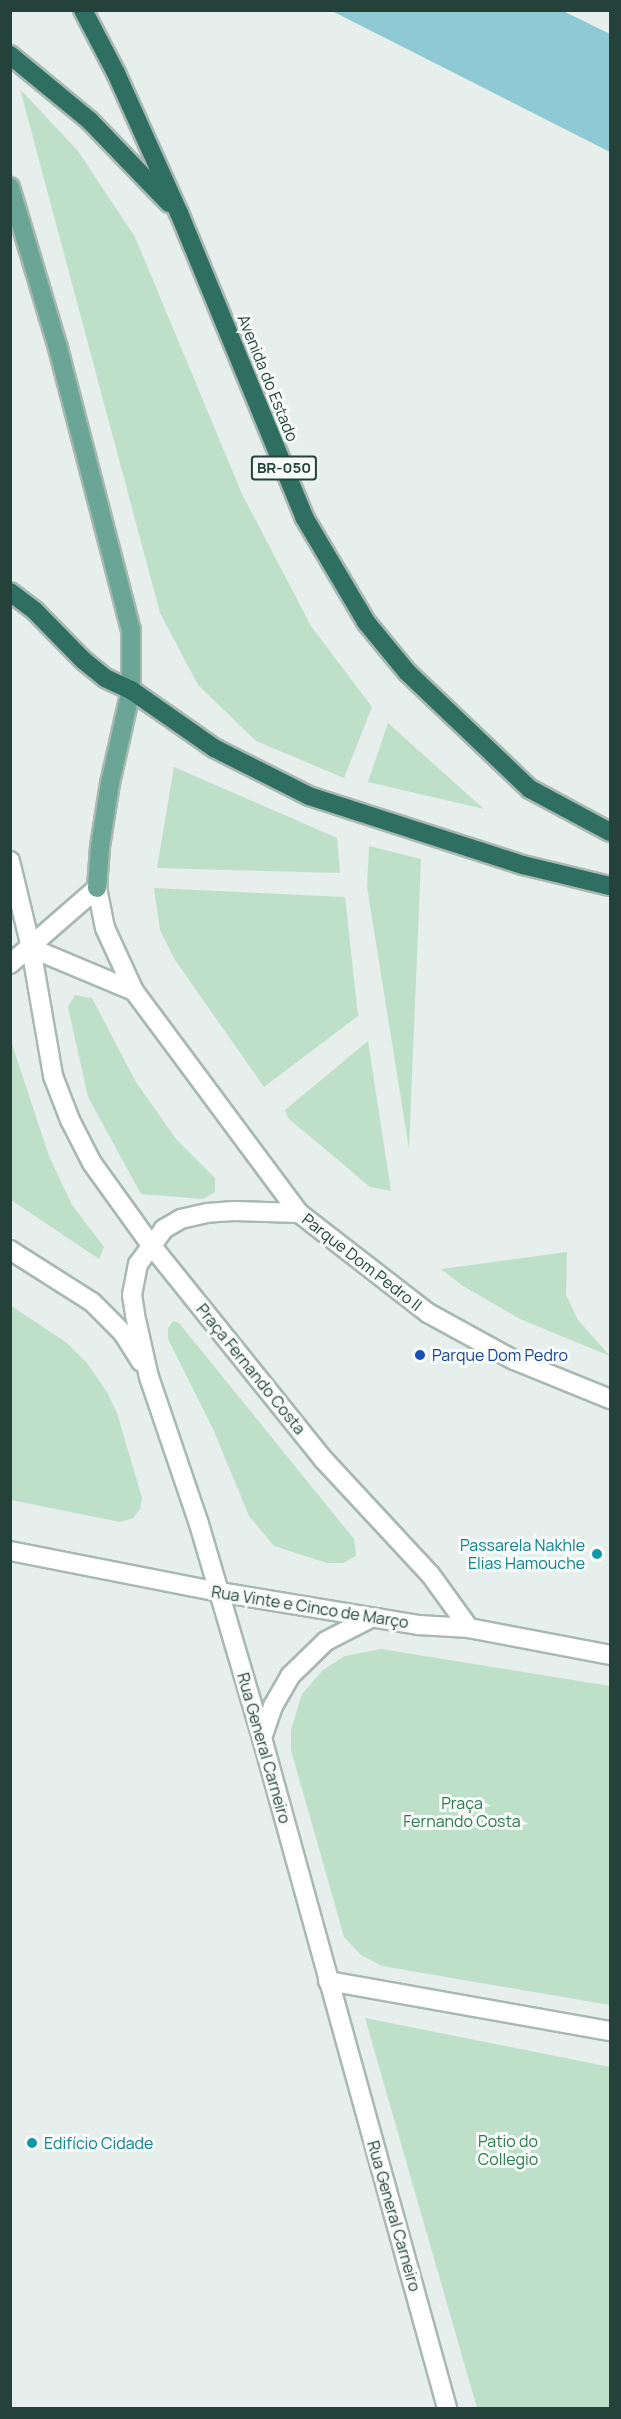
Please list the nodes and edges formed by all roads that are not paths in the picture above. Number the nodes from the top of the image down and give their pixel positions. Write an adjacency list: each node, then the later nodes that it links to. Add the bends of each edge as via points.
1 (83, 10): 4 (highway, Avenida do Estado / BR-050)
2 (10, 55): 4 (highway, via 90,121)
3 (10, 187): 6 (main road, via 58,348 131,630)
4 (179, 213): 7 (highway, Avenida do Estado / BR-050, via 304,517 366,622 407,672 530,789)
5 (10, 592): 6 (highway, via 105,678)
6 (130, 690): 9 (highway, via 214,748 309,796 523,866); 10 (main road, via 110,783)
7 (610, 832)
8 (10, 861): 11 (street)
9 (610, 886)
10 (97, 888): 11 (street); 13 (street, Parque Dom Pedro II, via 105,928)
11 (32, 948): 12 (street); 13 (street); 15 (street, via 53,1076 70,1120 92,1163)
12 (10, 964)
13 (134, 991): 14 (street, Parque Dom Pedro II)
14 (298, 1213): 15 (street, Rua General Carneiro, via 207,1213 181,1219 164,1229); 18 (street, Parque Dom Pedro II, via 428,1313 514,1360)
15 (151, 1245): 17 (street, Rua General Carneiro, via 138,1264 132,1294); 22 (street, Praça Fernando Costa, via 323,1459 430,1574)
16 (10, 1250): 17 (street, via 92,1302 123,1333)
17 (149, 1377): 20 (street, Rua General Carneiro)
18 (610, 1399)
19 (10, 1551): 20 (street, Rua Vinte e Cinco de Março)
20 (219, 1592): 21 (street, Rua Vinte e Cinco de Março); 24 (street, Rua General Carneiro)
21 (372, 1618): 22 (street, Rua Vinte e Cinco de Março); 24 (street, via 326,1641 290,1676 273,1706)
22 (469, 1628): 23 (street, Rua Vinte e Cinco de Março)
23 (610, 1655)
24 (262, 1738): 25 (street, Rua General Carneiro)
25 (328, 1981): 26 (street); 27 (street, Rua General Carneiro)
26 (610, 2031)
27 (447, 2409)

